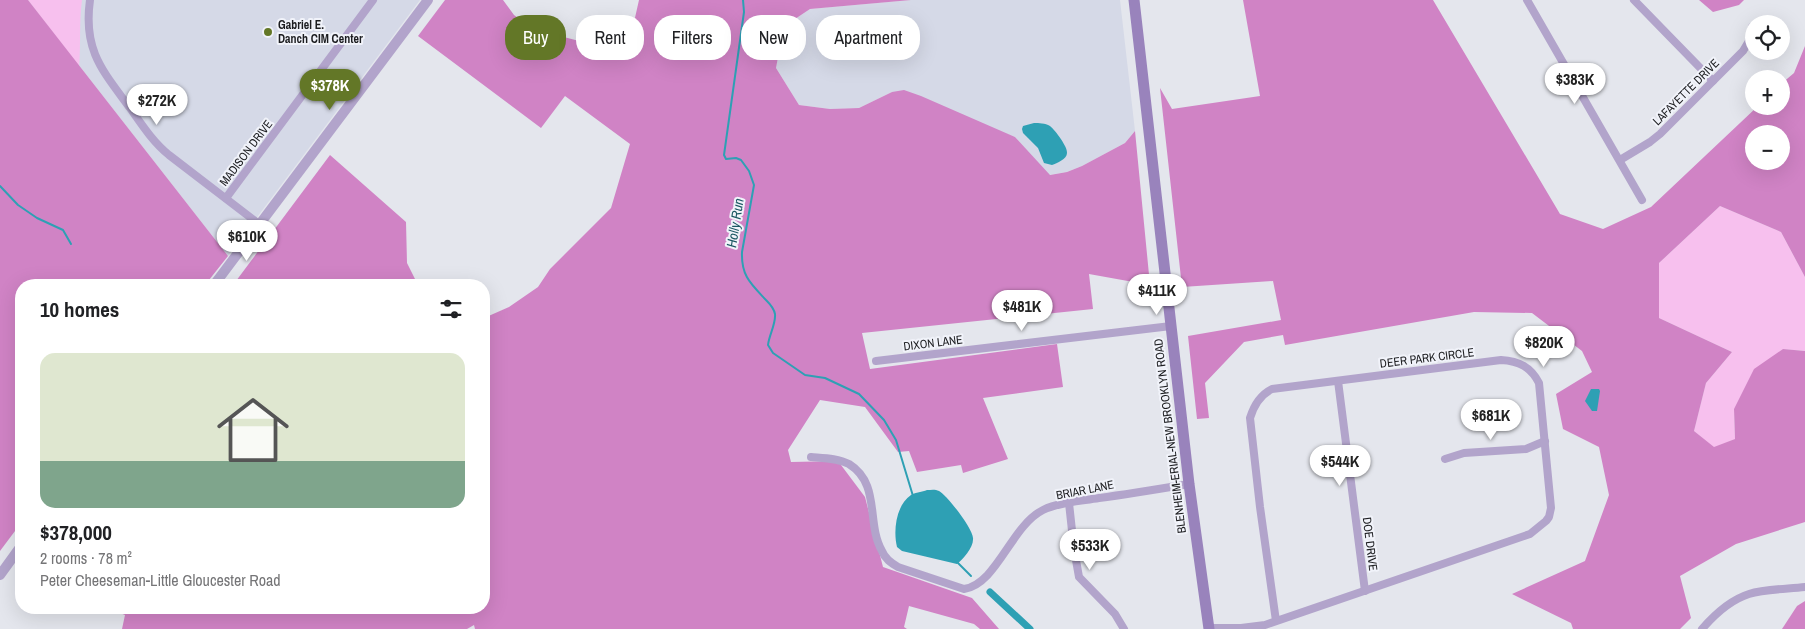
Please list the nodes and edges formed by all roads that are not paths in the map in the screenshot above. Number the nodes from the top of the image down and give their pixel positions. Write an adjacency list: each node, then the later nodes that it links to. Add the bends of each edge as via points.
1 (90, 0): 10 (street, via 90,41 104,74 158,146)
2 (373, 0): 10 (street, MADISON DRIVE)
3 (428, 0): 12 (street)
4 (1134, 0): 14 (main road, BLENHEIM-ERIAL-NEW BROOKLYN ROAD)
5 (1527, 0): 9 (street)
6 (1634, 0): 8 (street)
7 (1745, 48): 8 (street, LAFAYETTE DRIVE)
8 (1713, 81): 9 (street, LAFAYETTE DRIVE, via 1660,134)
9 (1620, 160): 11 (street)
10 (226, 198): 12 (street)
11 (1642, 200)
12 (259, 224): 13 (street)
13 (218, 279)
14 (1171, 326): 15 (street, DIXON LANE); 20 (main road, BLENHEIM-ERIAL-NEW BROOKLYN ROAD)
15 (876, 361)
16 (1338, 381): 17 (street, DEER PARK CIRCLE, via 1513,361 1532,371 1539,383); 25 (street, DOE DRIVE); 26 (street, DEER PARK CIRCLE, via 1272,390 1261,397 1252,410 1250,418 1260,507)
17 (1545, 441): 19 (street, via 1526,449 1464,454); 25 (street, DEER PARK CIRCLE, via 1551,508 1549,516 1536,531)
18 (811, 457): 21 (street, BRIAR LANE, via 848,464 864,479 872,499 878,542 888,561 898,568 964,589 974,588 985,578 1031,519 1043,510)
19 (1445, 459)
20 (1190, 484): 21 (street, BRIAR LANE); 27 (main road, BLENHEIM-ERIAL-NEW BROOKLYN ROAD)
21 (1069, 503): 28 (street, via 1079,577 1116,614)
22 (15, 554): 23 (street)
23 (0, 575)
24 (1805, 586): 29 (street, via 1750,594 1730,603)
25 (1365, 590): 26 (street, DEER PARK CIRCLE)
26 (1276, 621): 27 (street, DEER PARK CIRCLE, via 1265,626)
27 (1209, 628)
28 (1124, 629)
29 (1702, 629)

